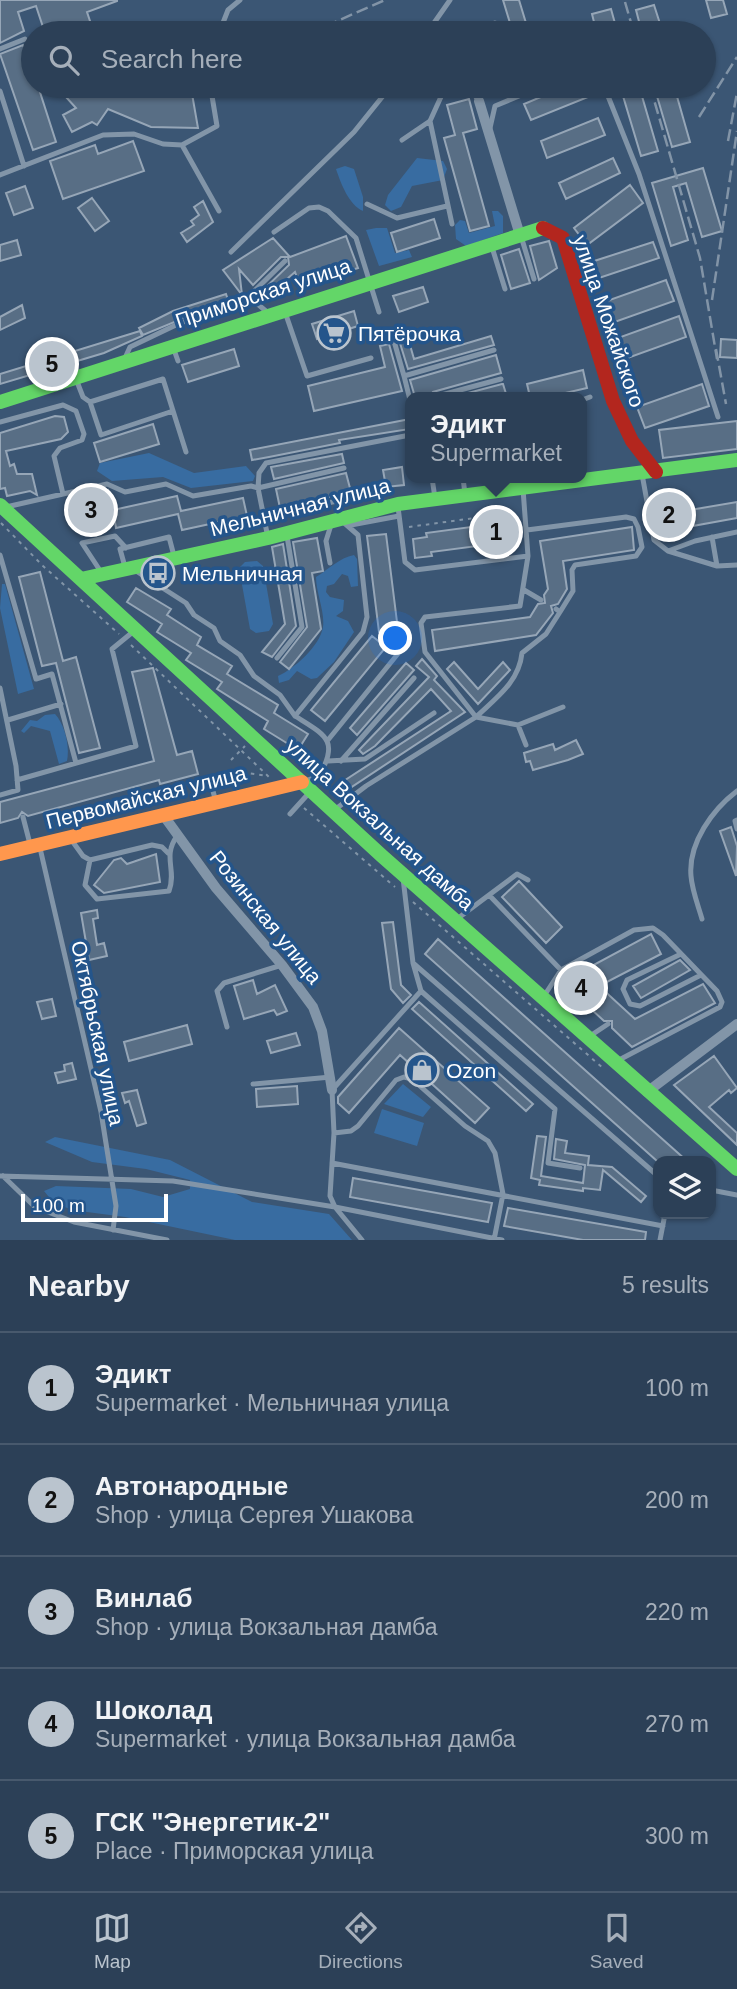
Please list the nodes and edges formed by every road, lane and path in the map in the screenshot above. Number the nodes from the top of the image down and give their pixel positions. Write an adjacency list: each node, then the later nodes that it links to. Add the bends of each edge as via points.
1 (240, 0): 3 (lane)
2 (450, 0): 4 (lane)
3 (224, 21)
4 (435, 21)
5 (21, 41): 6 (lane)
6 (0, 49)
7 (0, 91): 18 (lane)
8 (212, 98): 17 (lane, via 217,126)
9 (381, 98): 28 (lane, via 354,132)
10 (440, 98): 14 (lane)
11 (514, 98): 15 (lane, via 495,106)
12 (609, 98): 53 (lane, via 639,174)
13 (479, 100): 15 (street)
14 (430, 121): 16 (lane); 21 (lane)
15 (489, 131): 26 (street)
16 (402, 140)
17 (182, 145): 18 (lane, via 134,134 103,135); 22 (lane)
18 (24, 166): 19 (lane)
19 (0, 175)
20 (367, 204): 21 (lane, via 397,218)
21 (447, 206): 23 (lane)
22 (219, 211)
23 (452, 224)
24 (540, 226): 26 (main road, Приморская улица); 59 (main road, улица Можайского, via 563,238 613,401)
25 (274, 232): 31 (lane, via 309,208 328,211 356,238)
26 (519, 232): 27 (main road, Приморская улица); 30 (lane)
27 (491, 241): 31 (main road, Приморская улица); 32 (lane)
28 (231, 252)
29 (285, 261): 33 (lane)
30 (534, 279)
31 (368, 281): 34 (main road, Приморская улица); 35 (lane)
32 (505, 289)
33 (248, 296): 36 (lane); 41 (lane, via 130,347)
34 (284, 309): 36 (main road, Приморская улица); 40 (lane, via 307,376)
35 (379, 313)
36 (267, 314): 38 (main road, Приморская улица)
37 (394, 341): 44 (lane)
38 (173, 345): 41 (main road, Приморская улица); 42 (lane)
39 (494, 349): 44 (lane)
40 (371, 358)
41 (124, 360): 43 (main road, Приморская улица)
42 (178, 361)
43 (75, 376): 50 (main road, Приморская улица); 51 (lane, via 83,397)
44 (404, 376): 46 (lane)
45 (500, 379): 47 (lane)
46 (408, 392)
47 (452, 392)
48 (590, 397): 49 (lane)
49 (587, 398)
50 (0, 402)
51 (90, 402): 52 (lane, via 163,379); 52 (lane, via 101,435)
52 (173, 411): 56 (lane)
53 (718, 417)
54 (0, 422): 67 (lane, via 63,405 76,411 82,440 60,448 54,456)
55 (405, 436): 66 (lane, via 266,463 259,473)
56 (186, 452)
57 (737, 460): 59 (main road, Мельничная улица)
58 (344, 468): 66 (lane)
59 (649, 473): 60 (main road, Мельничная улица); 84 (lane, via 654,540)
60 (587, 478)
61 (433, 483): 70 (lane)
62 (464, 483): 68 (lane)
63 (541, 483): 65 (main road, Мельничная улица)
64 (501, 484): 65 (main road, Мельничная улица); 68 (main road, Мельничная улица)
65 (523, 486): 74 (lane)
66 (258, 488): 67 (lane, via 243,485 193,496 166,484 125,492 107,484); 82 (lane)
67 (63, 494): 72 (lane)
68 (466, 494): 70 (main road, Мельничная улица)
69 (351, 498): 71 (lane)
70 (435, 498): 73 (main road, Мельничная улица)
71 (344, 499): 75 (lane); 76 (lane)
72 (1, 508): 93 (main road, улица Вокзальная дамба)
73 (398, 510): 76 (main road, Мельничная улица); 77 (lane)
74 (526, 511): 77 (path); 78 (lane)
75 (286, 512)
76 (342, 521): 80 (main road, Мельничная улица); 88 (lane, via 326,541); 104 (lane, via 358,535 367,617 363,632)
77 (401, 528): 86 (lane, via 405,562 415,570)
78 (527, 530): 86 (lane); 105 (lane, via 626,517 634,519 642,547 636,556 575,565 573,590 546,634 525,648 513,681)
79 (737, 532): 81 (lane)
80 (286, 533): 82 (main road, Мельничная улица); 98 (lane, via 302,627)
81 (712, 537): 84 (lane); 90 (lane)
82 (268, 538): 87 (main road, Мельничная улица)
83 (125, 548): 87 (lane, via 169,537); 91 (lane, via 120,549); 92 (lane, via 115,536 82,543)
84 (668, 551): 90 (lane)
85 (0, 555): 101 (lane, via 36,679 52,674)
86 (528, 556): 94 (lane)
87 (175, 559): 91 (main road, Мельничная улица)
88 (330, 563)
89 (737, 565): 90 (lane)
90 (717, 566)
91 (129, 569): 92 (main road, Мельничная улица); 104 (lane, via 186,603 194,615 214,628 220,641 240,655 254,676 280,695)
92 (103, 575): 93 (main road, Мельничная улица)
93 (81, 579): 96 (main road, улица Вокзальная дамба)
94 (524, 590): 95 (lane); 105 (lane, via 523,601 515,608 425,617 421,623 425,652)
95 (541, 600)
96 (136, 630): 108 (main road, улица Вокзальная дамба); 114 (lane, via 112,649 136,746)
97 (405, 645): 109 (lane)
98 (277, 658)
99 (414, 678): 113 (lane)
100 (0, 688): 106 (lane)
101 (61, 704): 106 (lane); 114 (lane)
102 (563, 707): 107 (lane)
103 (434, 713): 113 (lane, via 365,759)
104 (295, 716): 109 (lane)
105 (476, 717): 107 (lane); 123 (lane)
106 (8, 720): 117 (lane)
107 (518, 724): 110 (lane)
108 (253, 736): 111 (path); 119 (main road, улица Вокзальная дамба)
109 (328, 740): 112 (lane)
110 (526, 745)
111 (231, 760)
112 (328, 761): 113 (lane); 119 (lane)
113 (341, 761)
114 (76, 763): 117 (lane)
115 (234, 771): 116 (path)
116 (268, 776)
117 (17, 780): 121 (lane, via 18,790)
118 (211, 785): 122 (lane)
119 (307, 786): 122 (main road, Первомайская улица); 123 (main road, улица Вокзальная дамба); 124 (lane)
120 (737, 791): 138 (lane, via 708,819 693,857 691,874)
121 (0, 795)
122 (216, 803): 125 (main road, Первомайская улица)
123 (333, 811): 135 (main road, улица Вокзальная дамба)
124 (290, 814)
125 (164, 816): 129 (street, Розинская улица); 130 (main road, Первомайская улица)
126 (23, 817): 131 (lane, Октябрьская улица)
127 (737, 820): 128 (lane)
128 (737, 829)
129 (177, 836): 132 (lane); 142 (street, Розинская улица)
130 (69, 838): 131 (main road, Первомайская улица); 134 (lane)
131 (35, 846): 133 (main road, Первомайская улица); 164 (lane, Октябрьская улица, via 101,1112)
132 (168, 853): 134 (lane, via 152,845); 134 (lane, via 169,891 103,901 85,885)
133 (0, 854)
134 (90, 860)
135 (403, 875): 139 (main road, улица Вокзальная дамба); 141 (lane)
136 (528, 880): 137 (lane, via 517,874)
137 (489, 895): 139 (lane); 143 (lane)
138 (702, 919)
139 (454, 920): 146 (main road, улица Вокзальная дамба)
140 (681, 954): 143 (lane, via 663,935 644,927); 144 (lane); 147 (lane, via 627,980 623,989)
141 (413, 963): 145 (lane); 162 (lane)
142 (282, 965): 151 (lane, via 224,983 217,991); 154 (street, Розинская улица, via 313,1007)
143 (561, 970): 146 (lane)
144 (701, 975): 147 (lane); 153 (lane, via 721,997 720,1007)
145 (421, 991): 156 (lane); 160 (lane, via 555,1109 548,1163)
146 (541, 999): 152 (main road, улица Вокзальная дамба)
147 (634, 1006): 148 (lane)
148 (626, 1011)
149 (607, 1024): 152 (lane)
150 (737, 1024): 157 (street)
151 (226, 1027)
152 (586, 1038): 153 (main road, улица Вокзальная дамба)
153 (614, 1063): 157 (main road, улица Вокзальная дамба)
154 (331, 1077): 155 (lane); 156 (street, Розинская улица)
155 (253, 1084)
156 (332, 1090): 158 (lane)
157 (647, 1092): 161 (main road, улица Вокзальная дамба)
158 (334, 1133): 159 (lane); 166 (lane, via 358,1126 396,1080 404,1077 488,1141)
159 (332, 1163): 166 (lane); 168 (lane, via 328,1185)
160 (580, 1168)
161 (737, 1169)
162 (653, 1172)
163 (1, 1176): 164 (lane); 171 (lane, via 35,1207)
164 (111, 1180): 168 (lane, via 173,1181); 171 (lane, Октябрьская улица, via 116,1206)
165 (716, 1191): 167 (lane)
166 (503, 1194): 170 (lane); 172 (lane)
167 (737, 1195)
168 (335, 1207): 172 (lane); 174 (lane)
169 (665, 1219): 170 (lane)
170 (663, 1226): 176 (lane)
171 (113, 1230): 173 (lane)
172 (494, 1239): 175 (lane)
173 (167, 1240)
174 (362, 1240)
175 (502, 1240)
176 (660, 1240)

